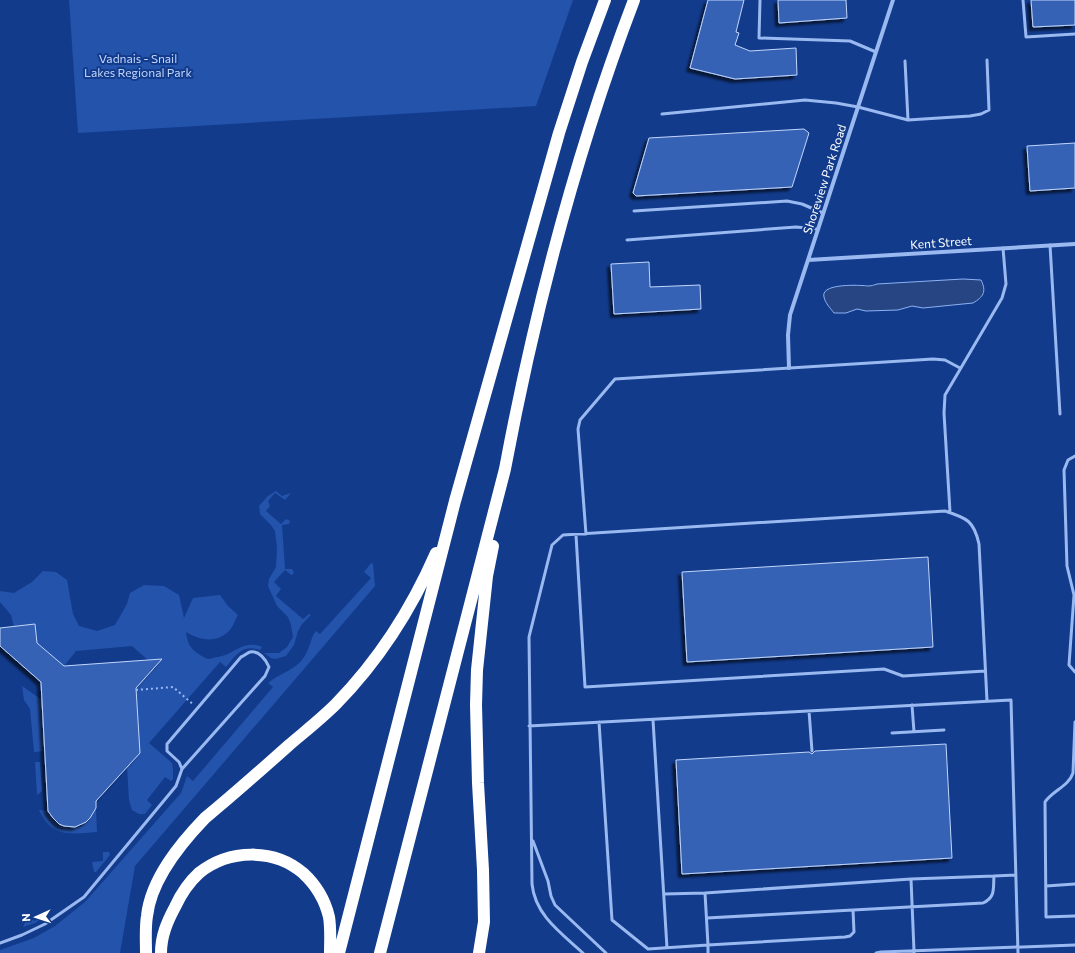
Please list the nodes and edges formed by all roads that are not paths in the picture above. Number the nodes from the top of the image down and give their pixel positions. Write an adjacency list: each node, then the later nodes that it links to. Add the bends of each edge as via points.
1 (605, 0): 26 (highway, via 559,133)
2 (634, 0): 25 (highway, via 598,102 553,252)
3 (760, 0): 7 (lane, via 759,38 850,41)
4 (893, 0): 7 (street, Shoreview Park Road)
5 (1023, 0): 6 (lane, via 1026,37)
6 (1075, 34)
7 (876, 52): 10 (street, Shoreview Park Road)
8 (987, 60): 12 (lane, via 989,110 970,116)
9 (906, 61): 12 (lane)
10 (858, 107): 11 (lane, via 805,100); 12 (lane); 14 (street, Shoreview Park Road)
11 (662, 114)
12 (908, 120)
13 (634, 211): 14 (lane, via 786,201 802,204)
14 (823, 213): 15 (street, Shoreview Park Road)
15 (818, 229): 16 (lane, via 796,227); 20 (street, Shoreview Park Road)
16 (627, 240)
17 (1075, 244): 18 (street, Kent Street)
18 (1050, 245): 19 (street, Kent Street); 23 (lane)
19 (1004, 248): 20 (street, Kent Street); 22 (lane, via 1006,284 1002,298)
20 (808, 260): 21 (street, Shoreview Park Road, via 790,315)
21 (789, 368): 22 (lane, via 934,359 945,360); 28 (lane, via 614,379 580,420 578,429)
22 (960, 368): 27 (lane, via 945,395)
23 (1060, 414)
24 (1075, 456): 31 (lane, via 1068,460 1064,470 1067,566 1074,595 1069,665)
25 (500, 486): 66 (highway); 67 (highway, via 477,670 478,783 484,922)
26 (455, 501): 62 (highway, via 417,593 383,647 361,675 335,705 205,818 174,854 162,872 149,902 146,916); 65 (highway)
27 (950, 512): 28 (lane); 30 (lane, via 970,521 979,544)
28 (586, 534): 29 (lane)
29 (576, 535): 30 (lane, via 585,687 884,669 903,676); 38 (lane, via 563,535 552,545 529,637)
30 (985, 672): 32 (lane)
31 (1075, 672)
32 (987, 701): 33 (lane); 45 (lane, via 1010,700)
33 (912, 705): 34 (lane); 40 (lane)
34 (810, 711): 35 (lane); 42 (lane)
35 (653, 720): 36 (lane); 51 (lane)
36 (599, 722): 38 (lane); 60 (lane, via 612,920 648,949)
37 (1075, 722): 49 (lane, via 1071,779 1045,802)
38 (529, 726): 44 (lane)
39 (944, 730): 40 (lane)
40 (914, 732): 41 (lane)
41 (892, 733)
42 (812, 752)
43 (182, 769): 43 (lane, via 265,676 269,667 265,659 257,653 250,652 241,657 167,744 167,751 179,762); 56 (lane, via 176,786 84,897 45,924)
44 (532, 838): 68 (lane, via 532,884 539,910); 69 (lane, via 555,904)
45 (1016, 875): 46 (lane); 59 (lane)
46 (994, 876): 47 (lane); 52 (lane, via 993,895 983,903)
47 (911, 879): 50 (lane); 52 (lane)
48 (1075, 884): 49 (lane)
49 (1046, 886): 54 (lane, via 1046,917)
50 (705, 893): 51 (lane); 55 (lane)
51 (664, 894): 60 (lane)
52 (912, 906): 53 (lane); 61 (lane)
53 (853, 910): 55 (lane); 57 (lane, via 854,932 850,936)
54 (1075, 916)
55 (707, 918): 57 (lane)
56 (0, 943)
57 (708, 945): 60 (lane); 70 (lane)
58 (1075, 945): 59 (lane)
59 (1018, 947): 61 (lane); 72 (lane)
60 (667, 948)
61 (914, 952): 71 (lane)
62 (146, 953)
63 (161, 953): 64 (highway, via 162,936 167,922 189,883 222,860 248,854 268,856 288,863 310,880 319,892 329,916)
64 (330, 953)
65 (339, 953)
66 (380, 953)
67 (479, 953)
68 (583, 953)
69 (606, 953)
70 (708, 953)
71 (876, 953)
72 (1018, 953)

